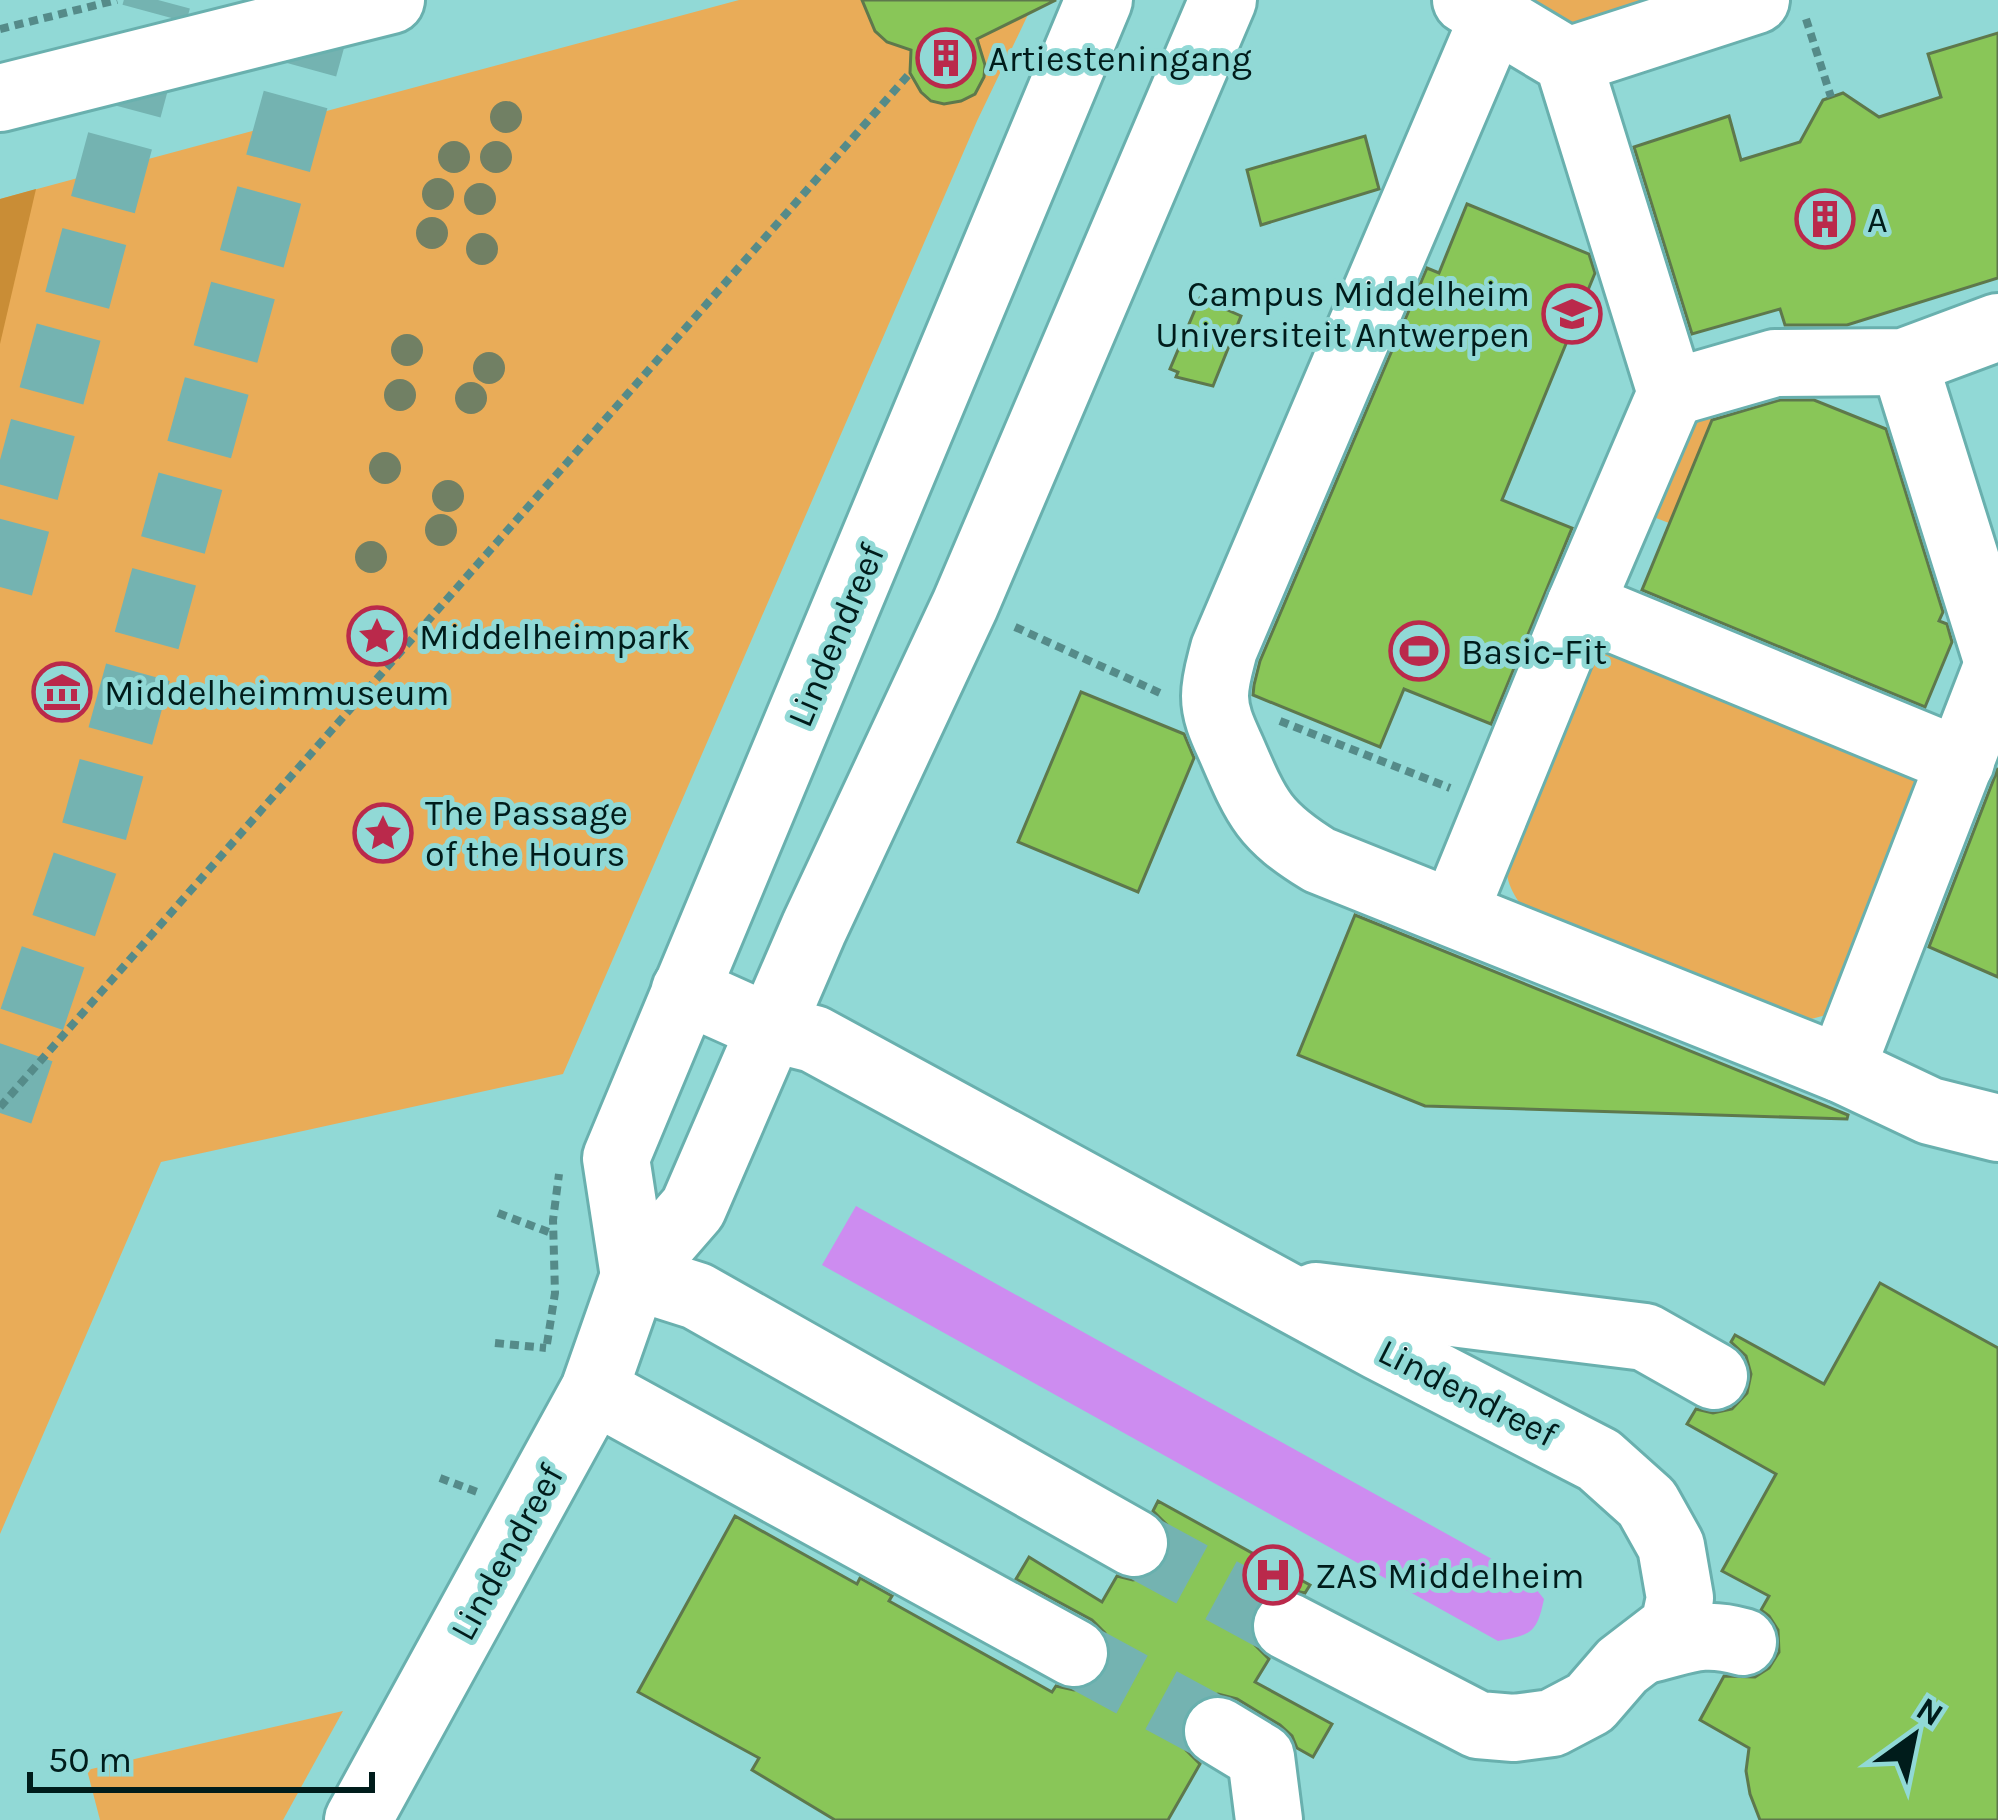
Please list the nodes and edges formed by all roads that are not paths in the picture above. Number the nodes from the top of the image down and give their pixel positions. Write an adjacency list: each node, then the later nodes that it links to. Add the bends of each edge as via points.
1 (391, 0): 7 (street)
2 (1099, 0): 15 (street, Lindendreef)
3 (1223, 0): 16 (street, Lindendreef, via 964,605)
4 (1756, 0): 6 (street)
5 (1480, 8): 6 (street); 14 (street, via 1224,650 1214,699 1270,824 1319,860)
6 (1568, 61): 10 (street)
7 (0, 98)
8 (1998, 327): 9 (street)
9 (1904, 362): 10 (street, via 1768,339); 12 (street)
10 (1671, 393): 11 (street)
11 (1580, 605): 13 (street); 14 (street)
12 (1998, 663): 13 (street)
13 (1960, 762): 17 (street)
14 (1454, 913): 17 (street)
15 (685, 990): 16 (street); 19 (street, Lindendreef, via 616,1158)
16 (770, 1028): 19 (street, Lindendreef, via 693,1208); 20 (street, Lindendreef, via 814,1039)
17 (1840, 1069): 18 (street, via 1930,1111)
18 (1998, 1128)
19 (634, 1276): 21 (street, Lindendreef); 23 (street, via 698,1296)
20 (1279, 1291): 22 (street, via 1645,1337); 26 (street, Lindendreef, via 1599,1460 1647,1503 1671,1546 1680,1598 1674,1626)
21 (570, 1369): 27 (street); 29 (street, Lindendreef)
22 (1714, 1376)
23 (1134, 1543)
24 (1288, 1626): 26 (street, Lindendreef, via 1478,1726 1552,1723 1590,1703)
25 (1743, 1642): 26 (street, via 1696,1635)
26 (1646, 1650)
27 (1074, 1652)
28 (1218, 1731): 30 (street, via 1261,1756)
29 (358, 1820)
30 (1269, 1820)

